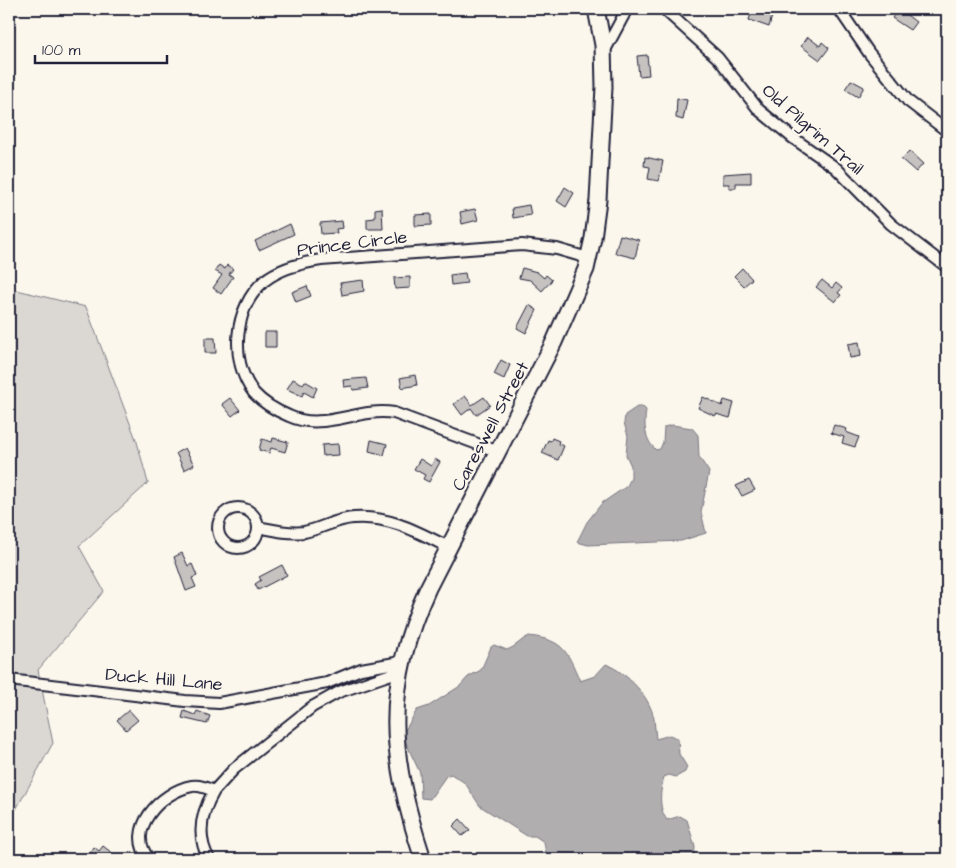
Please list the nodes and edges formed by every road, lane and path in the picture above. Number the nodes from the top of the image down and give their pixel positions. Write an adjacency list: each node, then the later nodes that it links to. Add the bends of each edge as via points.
1 (596, 9): 5 (main road, Careswell Street)
2 (627, 9): 5 (street)
3 (664, 9): 8 (street, Old Pilgrim Trail, via 718,58 759,110 836,168 891,224)
4 (839, 9): 6 (street, via 908,101)
5 (603, 53): 7 (main road, Careswell Street, via 598,192)
6 (947, 131)
7 (588, 258): 9 (main road, Careswell Street, via 568,314); 9 (street, Prince Circle, via 558,249 522,245 321,260 294,265 273,275 256,289 250,299 239,328 239,357 255,393 276,410 309,422 375,412 394,413)
8 (947, 268)
9 (499, 452): 11 (main road, Careswell Street)
10 (258, 527): 11 (street, via 304,532 352,518 390,520)
11 (448, 547): 12 (main road, Careswell Street, via 417,611)
12 (401, 666): 13 (street, Duck Hill Lane, via 361,669 327,684 219,703); 14 (street, via 339,692 312,708 234,769); 17 (main road, Careswell Street, via 395,719 396,752 402,788)
13 (9, 680)
14 (214, 791): 15 (street, via 192,786 157,804 143,825 140,836 142,851); 16 (street, via 202,821 201,836)
15 (149, 859)
16 (210, 859)
17 (423, 859)

